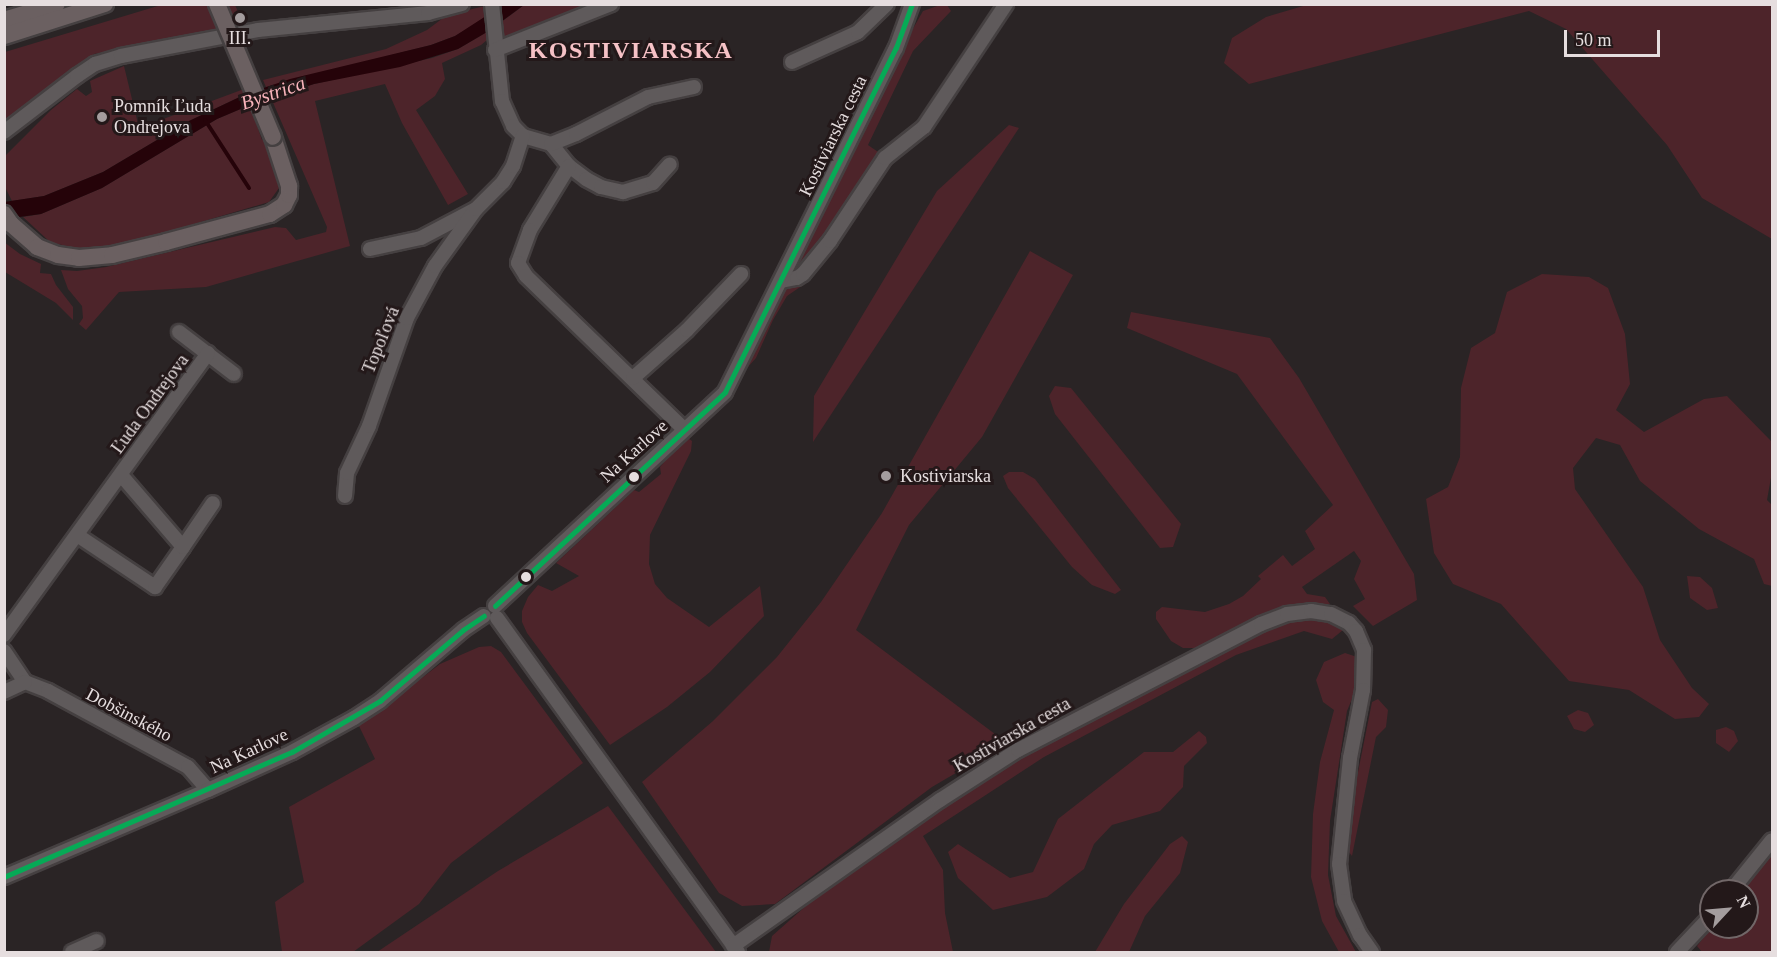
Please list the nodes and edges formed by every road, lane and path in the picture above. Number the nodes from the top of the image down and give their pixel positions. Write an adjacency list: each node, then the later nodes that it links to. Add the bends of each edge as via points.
1 (57, 4): 10 (main road)
2 (105, 4): 11 (main road)
3 (217, 4): 23 (main road, bridge, via 273,137 289,186 284,205 278,210 112,255 79,258 37,247)
4 (462, 4): 17 (street, via 428,13 258,30 121,56 95,64 70,80)
5 (611, 4): 14 (street)
6 (887, 4): 15 (street, via 858,32)
7 (912, 4): 26 (street, Kostiviarska cesta, via 896,48)
8 (1006, 4): 26 (street, via 924,127 885,158 803,274)
9 (492, 5): 14 (street)
10 (4, 20)
11 (39, 25): 12 (main road); 13 (main road)
12 (4, 36)
13 (4, 47)
14 (495, 50): 18 (street, via 505,112)
15 (792, 62)
16 (694, 87): 19 (street, via 648,97)
17 (4, 132)
18 (523, 136): 19 (street); 22 (street, Topoľová, via 503,182)
19 (551, 144): 21 (street)
20 (670, 164): 21 (street, via 653,183 623,192 601,187)
21 (569, 166): 30 (street, via 530,230 518,263 526,276)
22 (476, 209): 24 (street, Topoľová, via 421,237); 33 (street, Topoľová, via 435,266 407,318 369,426 347,473)
23 (4, 214)
24 (370, 249)
25 (741, 274): 30 (street, via 687,330)
26 (781, 281): 31 (street, Kostiviarska cesta, via 728,387)
27 (179, 332): 28 (street, Ľuda Ondrejova)
28 (208, 353): 29 (street, Ľuda Ondrejova); 32 (street, Ľuda Ondrejova)
29 (234, 374)
30 (629, 374): 31 (street, Na Karlove)
31 (684, 429): 37 (street, Na Karlove)
32 (121, 475): 35 (street, Ľuda Ondrejova); 36 (street, Ľuda Ondrejova)
33 (345, 496)
34 (213, 503): 36 (street)
35 (77, 535): 36 (street, via 154,587); 38 (street, Ľuda Ondrejova)
36 (183, 547)
37 (492, 614): 42 (street, Na Karlove, via 463,630 380,701 354,718 292,752); 48 (street)
38 (4, 635)
39 (4, 651): 40 (street)
40 (25, 682): 41 (street); 42 (street, Dobšinského, via 188,767)
41 (4, 692)
42 (208, 790): 44 (street, Na Karlove)
43 (1773, 840): 45 (street)
44 (4, 877)
45 (1741, 879)
46 (1699, 929): 51 (street)
47 (97, 941): 49 (street)
48 (735, 949): 50 (street, Kostiviarska cesta, via 966,782 1053,731 1274,618 1311,611 1335,616 1356,631 1365,660 1339,864 1344,901)
49 (72, 952)
50 (1371, 952)
51 (1677, 952)

